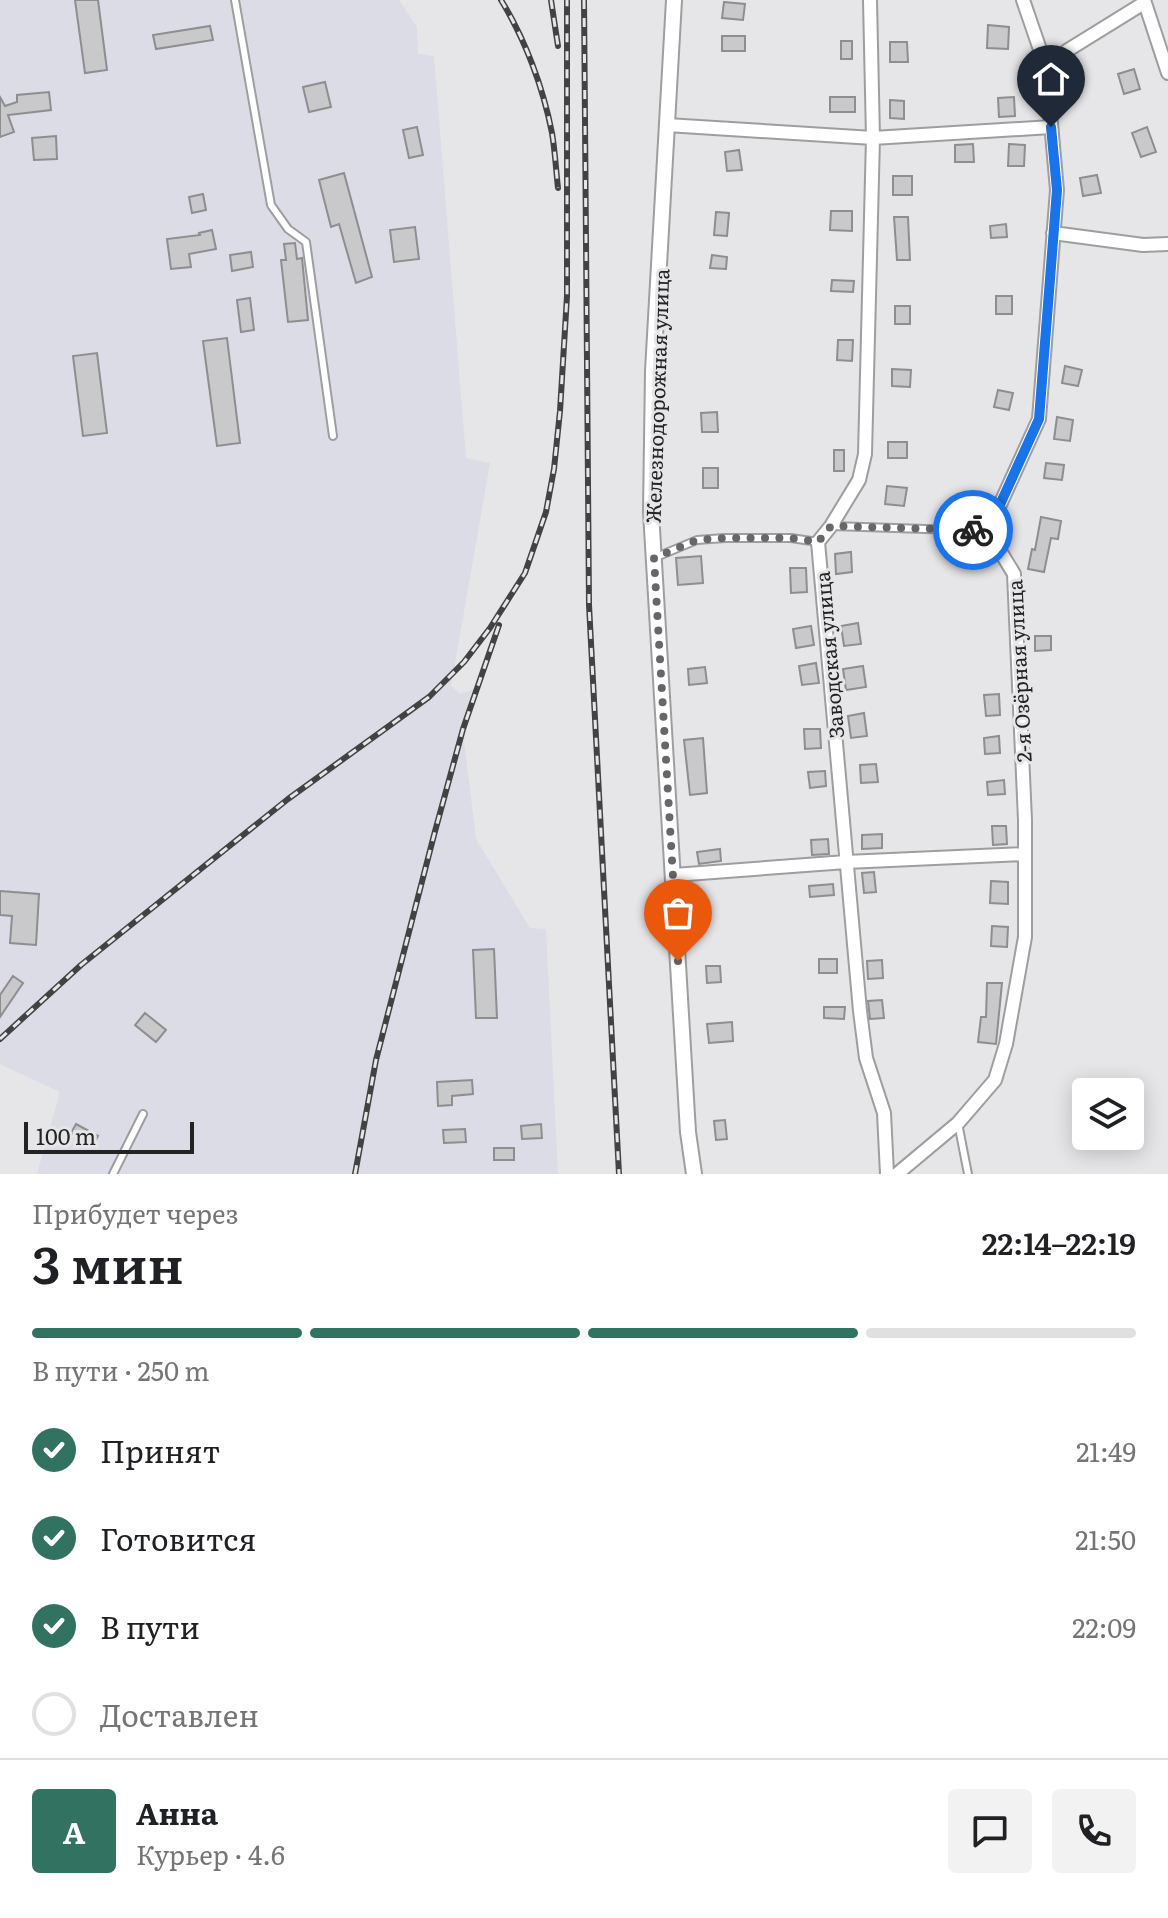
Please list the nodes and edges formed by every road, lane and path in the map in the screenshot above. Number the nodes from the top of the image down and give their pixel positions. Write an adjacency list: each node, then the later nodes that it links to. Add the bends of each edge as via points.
1 (235, 0): 13 (lane, via 271,205 288,229 306,242)
2 (674, 0): 8 (street, Железнодорожная улица)
3 (870, 0): 10 (street, Заводская улица)
4 (1023, 0): 6 (street)
5 (1144, 2): 6 (street); 7 (street)
6 (1046, 67): 9 (street)
7 (1168, 73)
8 (667, 125): 10 (street); 17 (street, Железнодорожная улица, via 653,371)
9 (1051, 127): 10 (street); 11 (street, via 1057,190)
10 (873, 138): 14 (street, Заводская улица, via 865,454 859,480)
11 (1053, 233): 12 (street); 15 (street, via 1039,419)
12 (1168, 244)
13 (333, 436)
14 (831, 526): 15 (lane); 16 (street, Заводская улица)
15 (988, 531): 18 (street, 2-я Озёрная улица, via 1014,574)
16 (818, 542): 17 (lane, via 697,540); 19 (street, Заводская улица)
17 (654, 558): 20 (street, Железнодорожная улица)
18 (1025, 854): 19 (street); 22 (street, 2-я Озёрная улица, via 1025,937 1006,1044 995,1080)
19 (846, 862): 20 (street); 25 (street, Заводская улица, via 866,1058 884,1113)
20 (674, 875): 24 (street, Железнодорожная улица)
21 (143, 1114): 23 (lane)
22 (958, 1123): 26 (street, 2-я Озёрная улица); 27 (lane)
23 (113, 1174)
24 (694, 1174)
25 (887, 1174)
26 (897, 1174)
27 (968, 1174)

